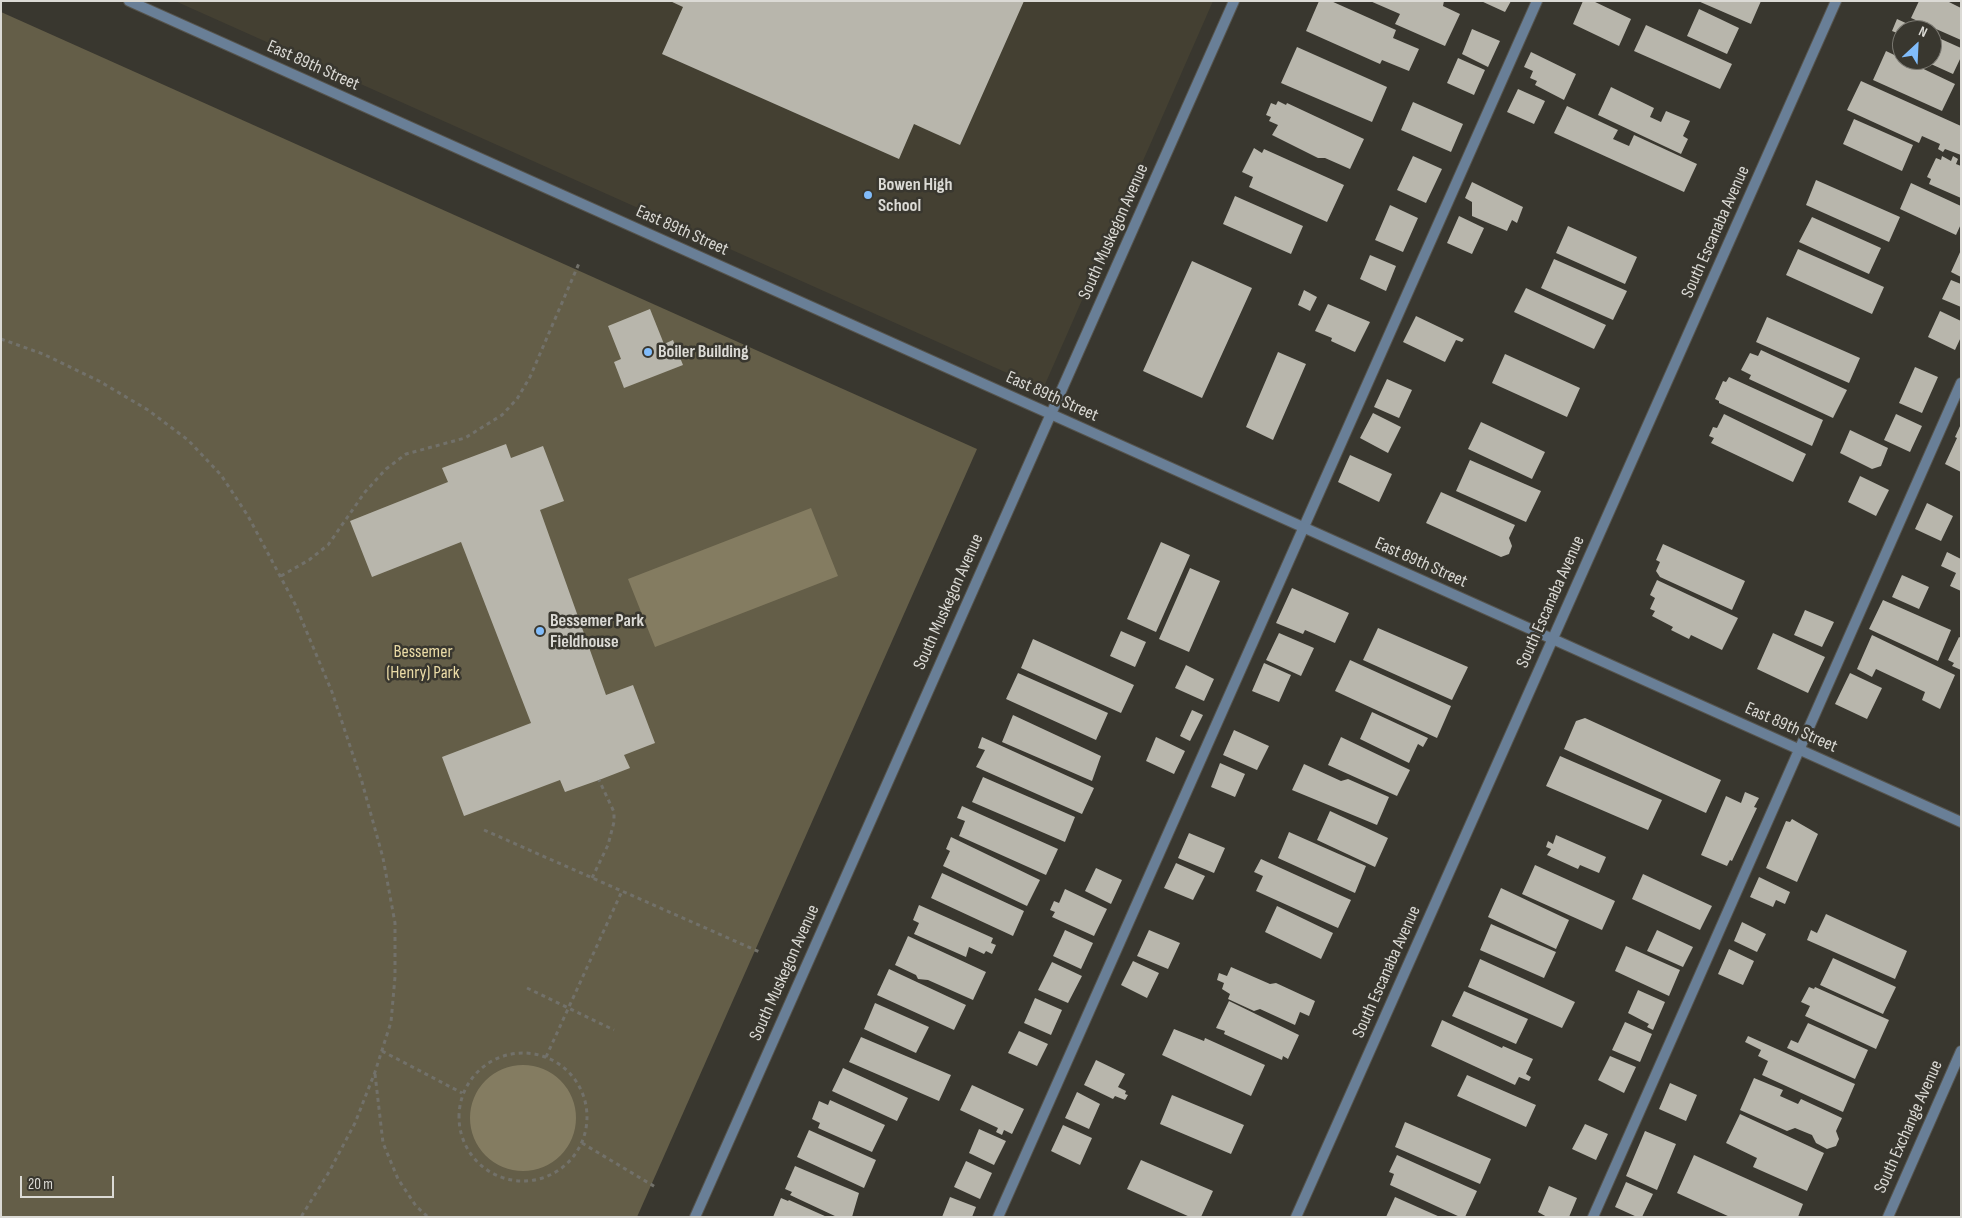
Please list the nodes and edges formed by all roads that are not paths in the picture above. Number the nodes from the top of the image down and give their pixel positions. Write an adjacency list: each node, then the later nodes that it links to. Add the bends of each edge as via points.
1 (129, 1): 6 (street, East 89th Street)
2 (1234, 1): 6 (street, South Muskegon Avenue)
3 (1537, 1): 7 (street)
4 (1836, 1): 8 (street, South Escanaba Avenue)
5 (1961, 383): 9 (street)
6 (1051, 414): 7 (street, East 89th Street); 12 (street, South Muskegon Avenue)
7 (1304, 528): 8 (street, East 89th Street); 13 (street)
8 (1552, 639): 9 (street, East 89th Street); 14 (street, South Escanaba Avenue)
9 (1799, 750): 10 (street, East 89th Street); 15 (street)
10 (1961, 822)
11 (1961, 1051): 16 (street, South Exchange Avenue)
12 (695, 1217)
13 (998, 1217)
14 (1296, 1217)
15 (1592, 1217)
16 (1888, 1217)

